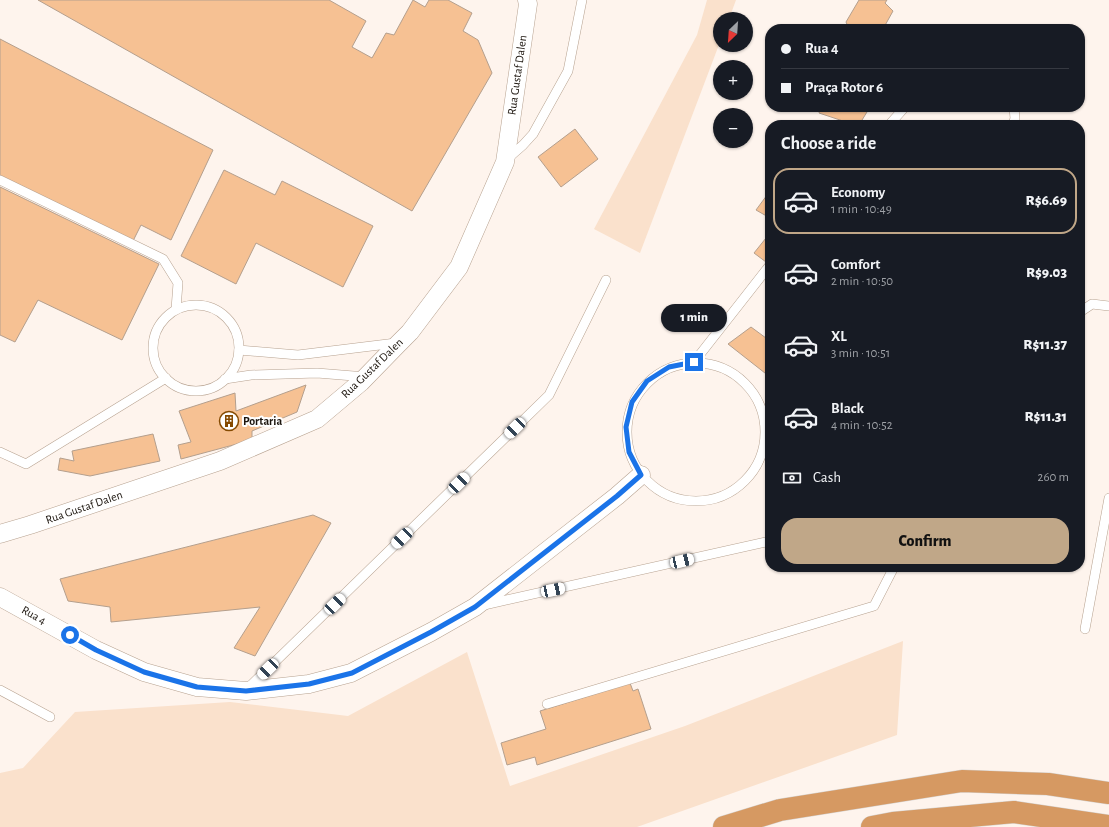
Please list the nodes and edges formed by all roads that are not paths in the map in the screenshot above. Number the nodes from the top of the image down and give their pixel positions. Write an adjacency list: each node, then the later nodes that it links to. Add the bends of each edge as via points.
1 (527, 0): 5 (street, Rua Gustaf Dalen)
2 (582, 0): 5 (lane, via 568,71 533,134)
3 (901, 112): 4 (lane)
4 (894, 120)
5 (505, 162): 12 (street, Rua Gustaf Dalen, via 459,267)
6 (0, 180): 10 (lane, via 163,259 178,283)
7 (765, 271): 14 (lane)
8 (606, 280): 30 (lane, via 549,395)
9 (1109, 306): 11 (lane, via 1092,304)
10 (176, 309): 13 (lane, via 190,305 205,306 219,312 230,322); 16 (lane, via 164,318 156,330 153,345 154,359)
11 (1085, 309)
12 (399, 343): 13 (lane, via 298,355); 15 (street, Rua Gustaf Dalen)
13 (239, 350): 17 (lane, via 237,360)
14 (694, 362): 18 (lane, via 719,366 741,379 757,399); 21 (lane, via 669,367 647,381 632,402 626,427 629,452)
15 (366, 377): 17 (lane, via 317,373 251,375); 23 (street, Rua Gustaf Dalen, via 317,419 220,461)
16 (166, 378): 17 (lane, via 184,389 199,391 213,387); 20 (lane, via 26,464)
17 (225, 379)
18 (765, 415)
19 (765, 438): 21 (lane, via 753,472 734,490 710,500 684,500 660,491)
20 (0, 452)
21 (641, 475): 27 (street, Rua 4)
22 (1109, 498): 28 (lane)
23 (0, 534)
24 (765, 542): 27 (lane)
25 (891, 572): 31 (lane, via 874,606)
26 (0, 597): 30 (street, Rua 4, via 96,650 144,672 197,687)
27 (475, 607): 30 (street, Rua 4, via 352,673 309,684)
28 (1085, 629)
29 (0, 690): 32 (lane)
30 (246, 691)
31 (547, 704)
32 (50, 717)
33 (1109, 793): 35 (highway, via 1048,784 962,781 780,810)
34 (1109, 826): 36 (highway, via 1014,812)
35 (724, 827)
36 (872, 827)

